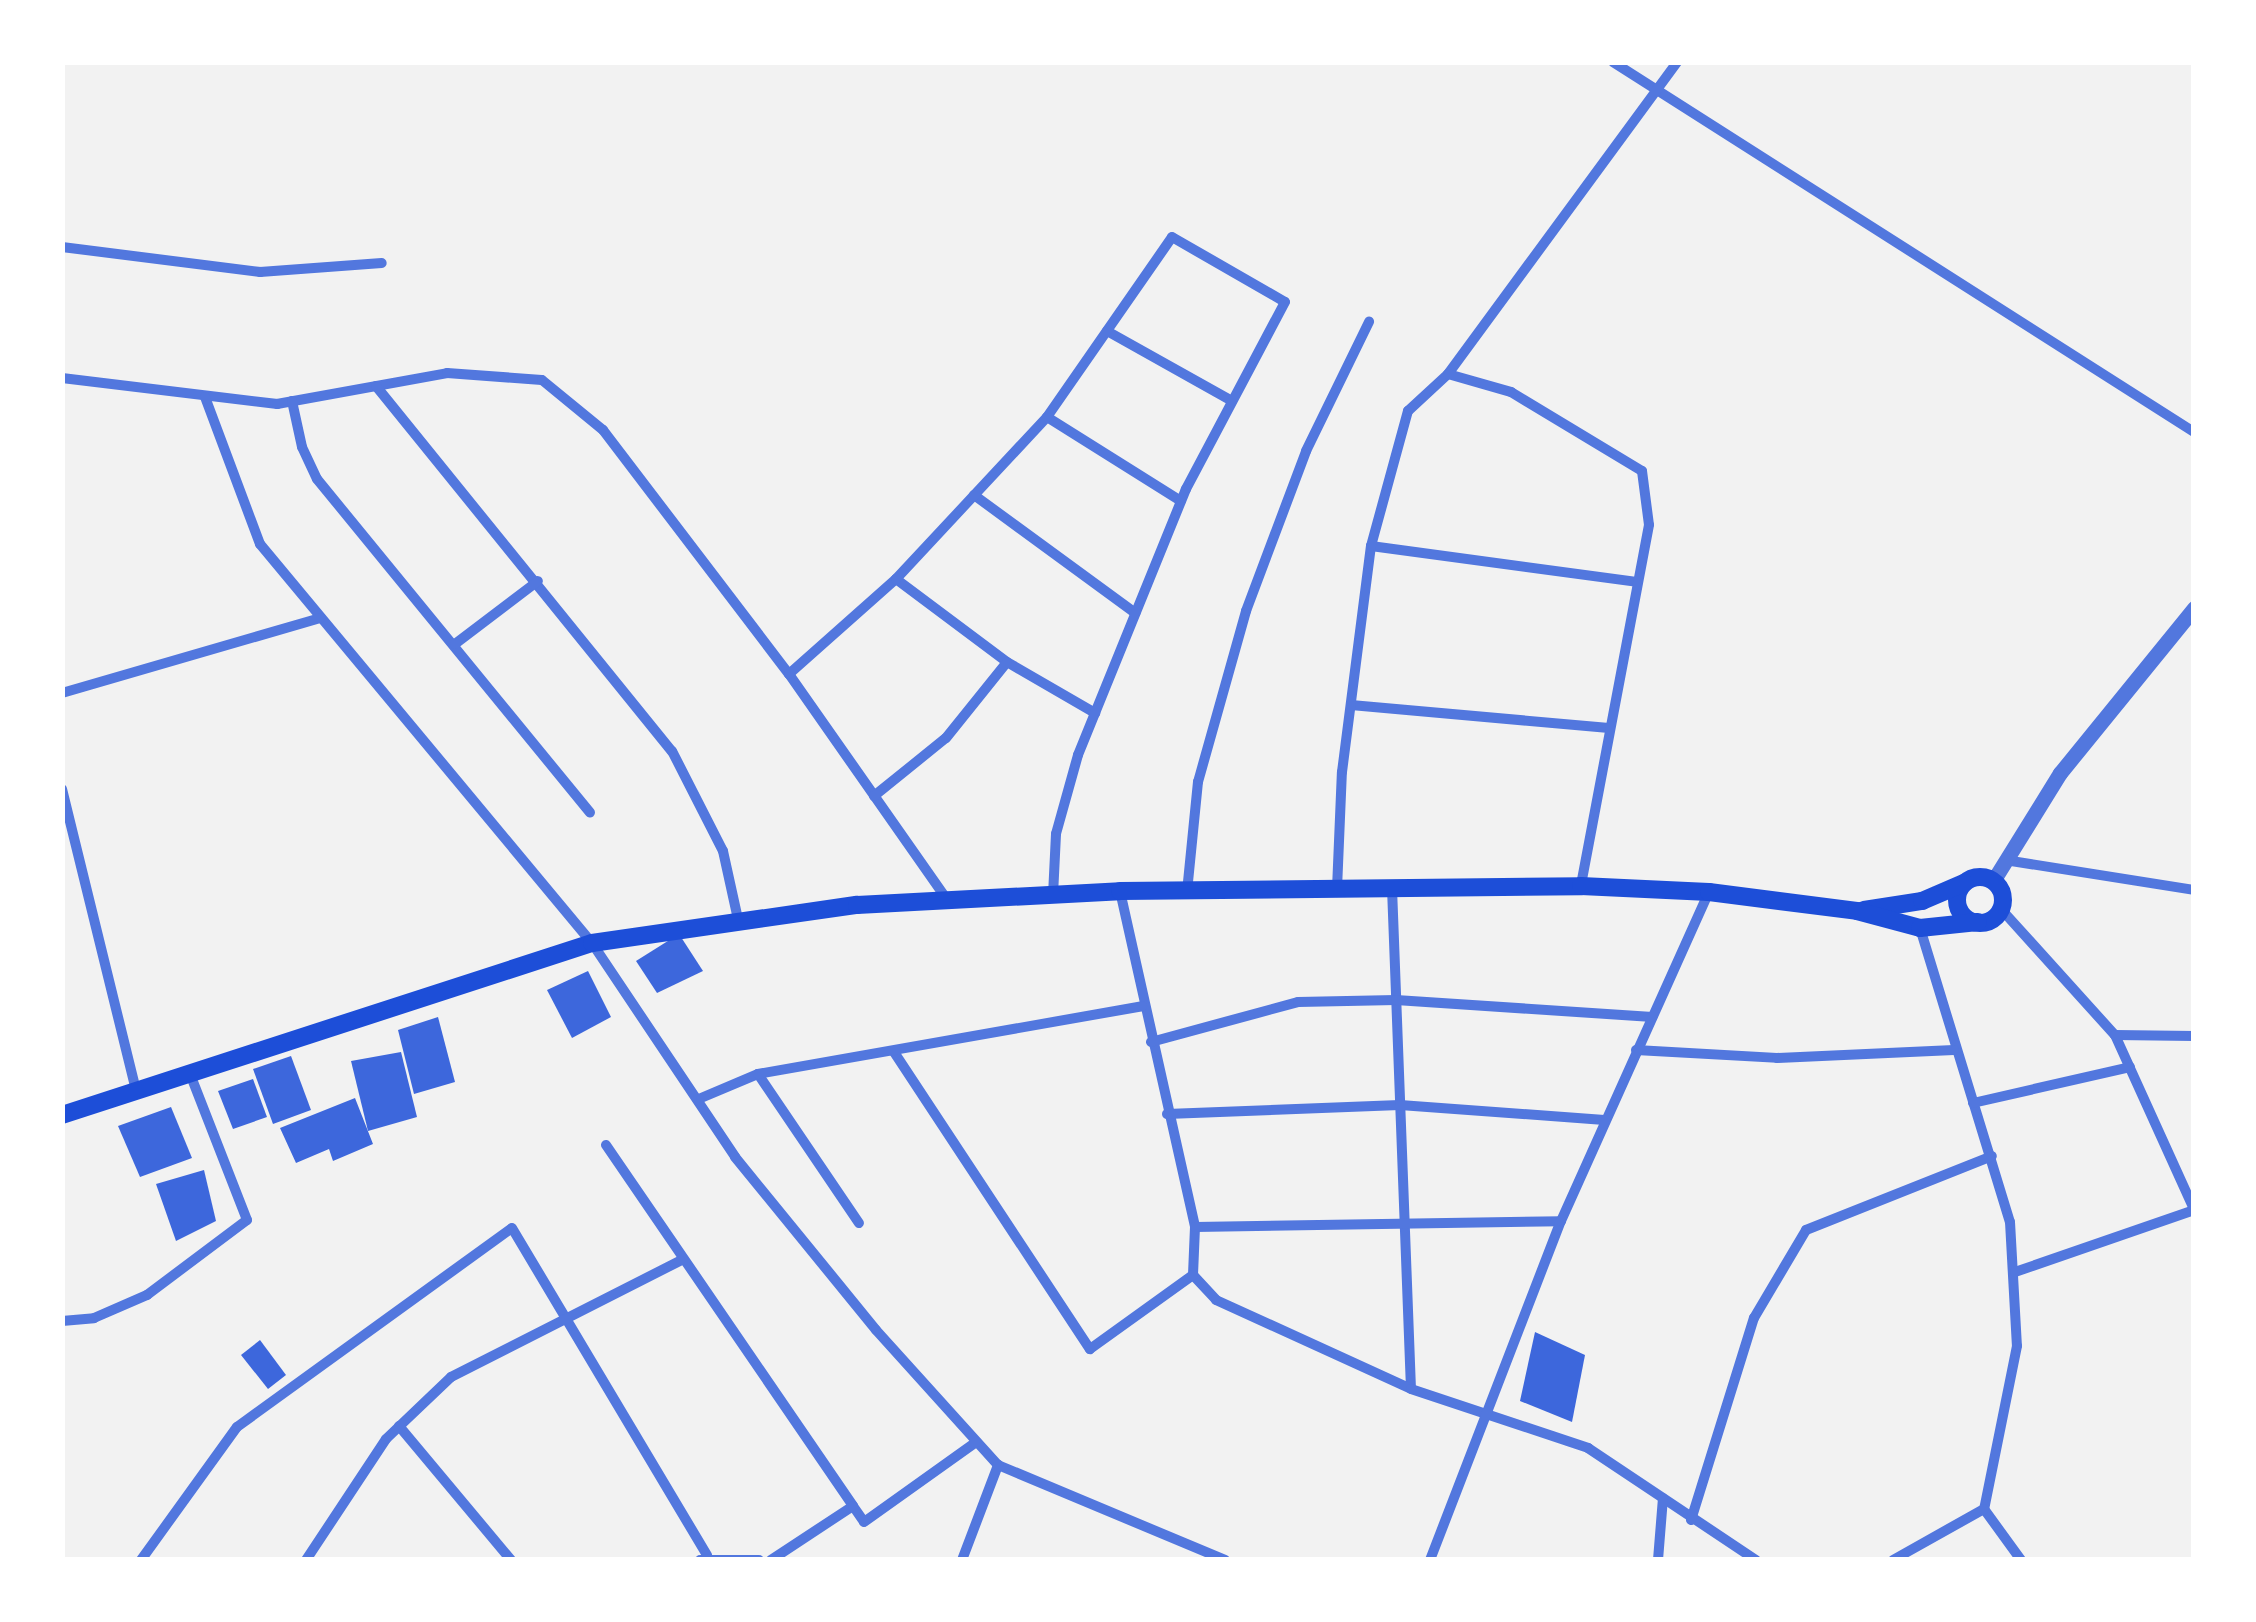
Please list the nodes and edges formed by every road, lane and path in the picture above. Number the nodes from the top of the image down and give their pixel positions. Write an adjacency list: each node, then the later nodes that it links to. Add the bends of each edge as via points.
1 (1613, 62): 3 (street)
2 (1678, 62): 3 (street)
3 (1657, 90): 8 (street); 15 (street)
4 (62, 248): 5 (street, via 260,272)
5 (382, 262)
6 (1369, 322): 43 (street, via 1306,451 1246,611 1198,782)
7 (1107, 331): 13 (street); 13 (street, via 1172,236 1284,302); 14 (street)
8 (1448, 374): 18 (street, via 1408,410); 21 (street, via 1511,392 1642,471 1650,525)
9 (62, 378): 11 (street)
10 (376, 386): 12 (street); 20 (street); 27 (street, via 447,372 542,380 602,430)
11 (205, 398): 12 (street); 24 (street, via 260,544)
12 (292, 401): 25 (street, via 317,479)
13 (1232, 401): 17 (street)
14 (1048, 417): 16 (street); 17 (street)
15 (2194, 432)
16 (974, 496): 19 (street); 23 (street)
17 (1180, 501): 23 (street)
18 (1371, 546): 21 (street); 29 (street)
19 (896, 579): 26 (street); 27 (street)
20 (538, 581): 25 (street); 49 (street, via 672,751 723,851)
21 (1638, 582): 31 (street)
22 (2194, 608): 35 (street, via 2060,772)
23 (1135, 613): 30 (street)
24 (320, 618): 28 (street); 52 (street)
25 (455, 644): 34 (street)
26 (1008, 662): 30 (street); 33 (street, via 946,738)
27 (788, 674): 33 (street)
28 (62, 693)
29 (1351, 705): 31 (street); 40 (street)
30 (1095, 712): 45 (street, via 1056,834)
31 (1609, 728): 38 (street)
32 (62, 789): 65 (street)
33 (874, 796): 46 (street)
34 (590, 812)
35 (2005, 860): 36 (street); 41 (street)
36 (1993, 881): 37 (main road, via 1978,877); 47 (main road)
37 (1964, 883): 48 (main road, via 1922,901); 50 (main road, via 1957,904)
38 (1581, 886): 39 (main road); 44 (main road)
39 (1392, 888): 40 (main road); 53 (street)
40 (1337, 889): 43 (main road)
41 (2194, 890)
42 (1120, 891): 43 (main road); 45 (main road); 54 (street)
43 (1188, 892)
44 (1709, 892): 48 (main road); 55 (street)
45 (1053, 895): 46 (main road)
46 (946, 898): 49 (main road)
47 (2001, 908): 50 (main road); 56 (street)
48 (1857, 912): 51 (main road)
49 (738, 919): 52 (main road)
50 (1978, 922): 51 (main road)
51 (1920, 928): 60 (street)
52 (592, 943): 63 (main road); 66 (street)
53 (1396, 1000): 55 (street); 58 (street, via 1298,1002); 68 (street)
54 (1142, 1006): 58 (street); 61 (street)
55 (1652, 1017): 59 (street)
56 (2116, 1035): 57 (street); 62 (street)
57 (2194, 1036)
58 (1150, 1042): 69 (street)
59 (1636, 1050): 60 (street, via 1777,1058); 71 (street)
60 (1954, 1050): 67 (street)
61 (894, 1052): 64 (street); 81 (street, via 1090,1349)
62 (2130, 1067): 67 (street); 74 (street)
63 (190, 1074): 65 (main road); 83 (street, via 247,1220 146,1294 94,1318)
64 (758, 1074): 66 (street); 77 (street)
65 (136, 1091): 70 (main road)
66 (701, 1098): 87 (street, via 735,1157)
67 (1973, 1103): 73 (street)
68 (1400, 1105): 69 (street); 71 (street); 76 (street)
69 (1167, 1114): 78 (street)
70 (62, 1115)
71 (1604, 1120): 75 (street)
72 (606, 1145): 79 (street)
73 (1992, 1156): 80 (street); 92 (street, via 1806,1230 1754,1318)
74 (2194, 1210): 80 (street)
75 (1561, 1221): 76 (street); 85 (street)
76 (1405, 1222): 78 (street); 84 (street)
77 (859, 1223)
78 (1194, 1227): 81 (street)
79 (680, 1261): 82 (street); 90 (street)
80 (2015, 1272): 91 (street, via 2017,1346)
81 (1193, 1274): 84 (street, via 1216,1300)
82 (562, 1320): 86 (street, via 451,1377); 93 (street); 94 (street, via 512,1228 237,1428)
83 (62, 1321)
84 (1411, 1389): 85 (street)
85 (1486, 1415): 89 (street, via 1588,1448 1621,1464); 101 (street)
86 (399, 1426): 95 (street); 96 (street)
87 (976, 1442): 88 (street); 90 (street, via 864,1522)
88 (998, 1466): 99 (street); 100 (street)
89 (1662, 1498): 92 (street); 102 (street)
90 (852, 1506): 98 (street)
91 (1984, 1509): 104 (street); 105 (street)
92 (1691, 1520): 103 (street)
93 (704, 1557): 97 (street)
94 (141, 1560)
95 (306, 1560)
96 (511, 1560)
97 (759, 1560)
98 (771, 1560)
99 (962, 1560)
100 (1225, 1560)
101 (1430, 1560)
102 (1658, 1560)
103 (1756, 1560)
104 (1893, 1560)
105 (2021, 1560)

